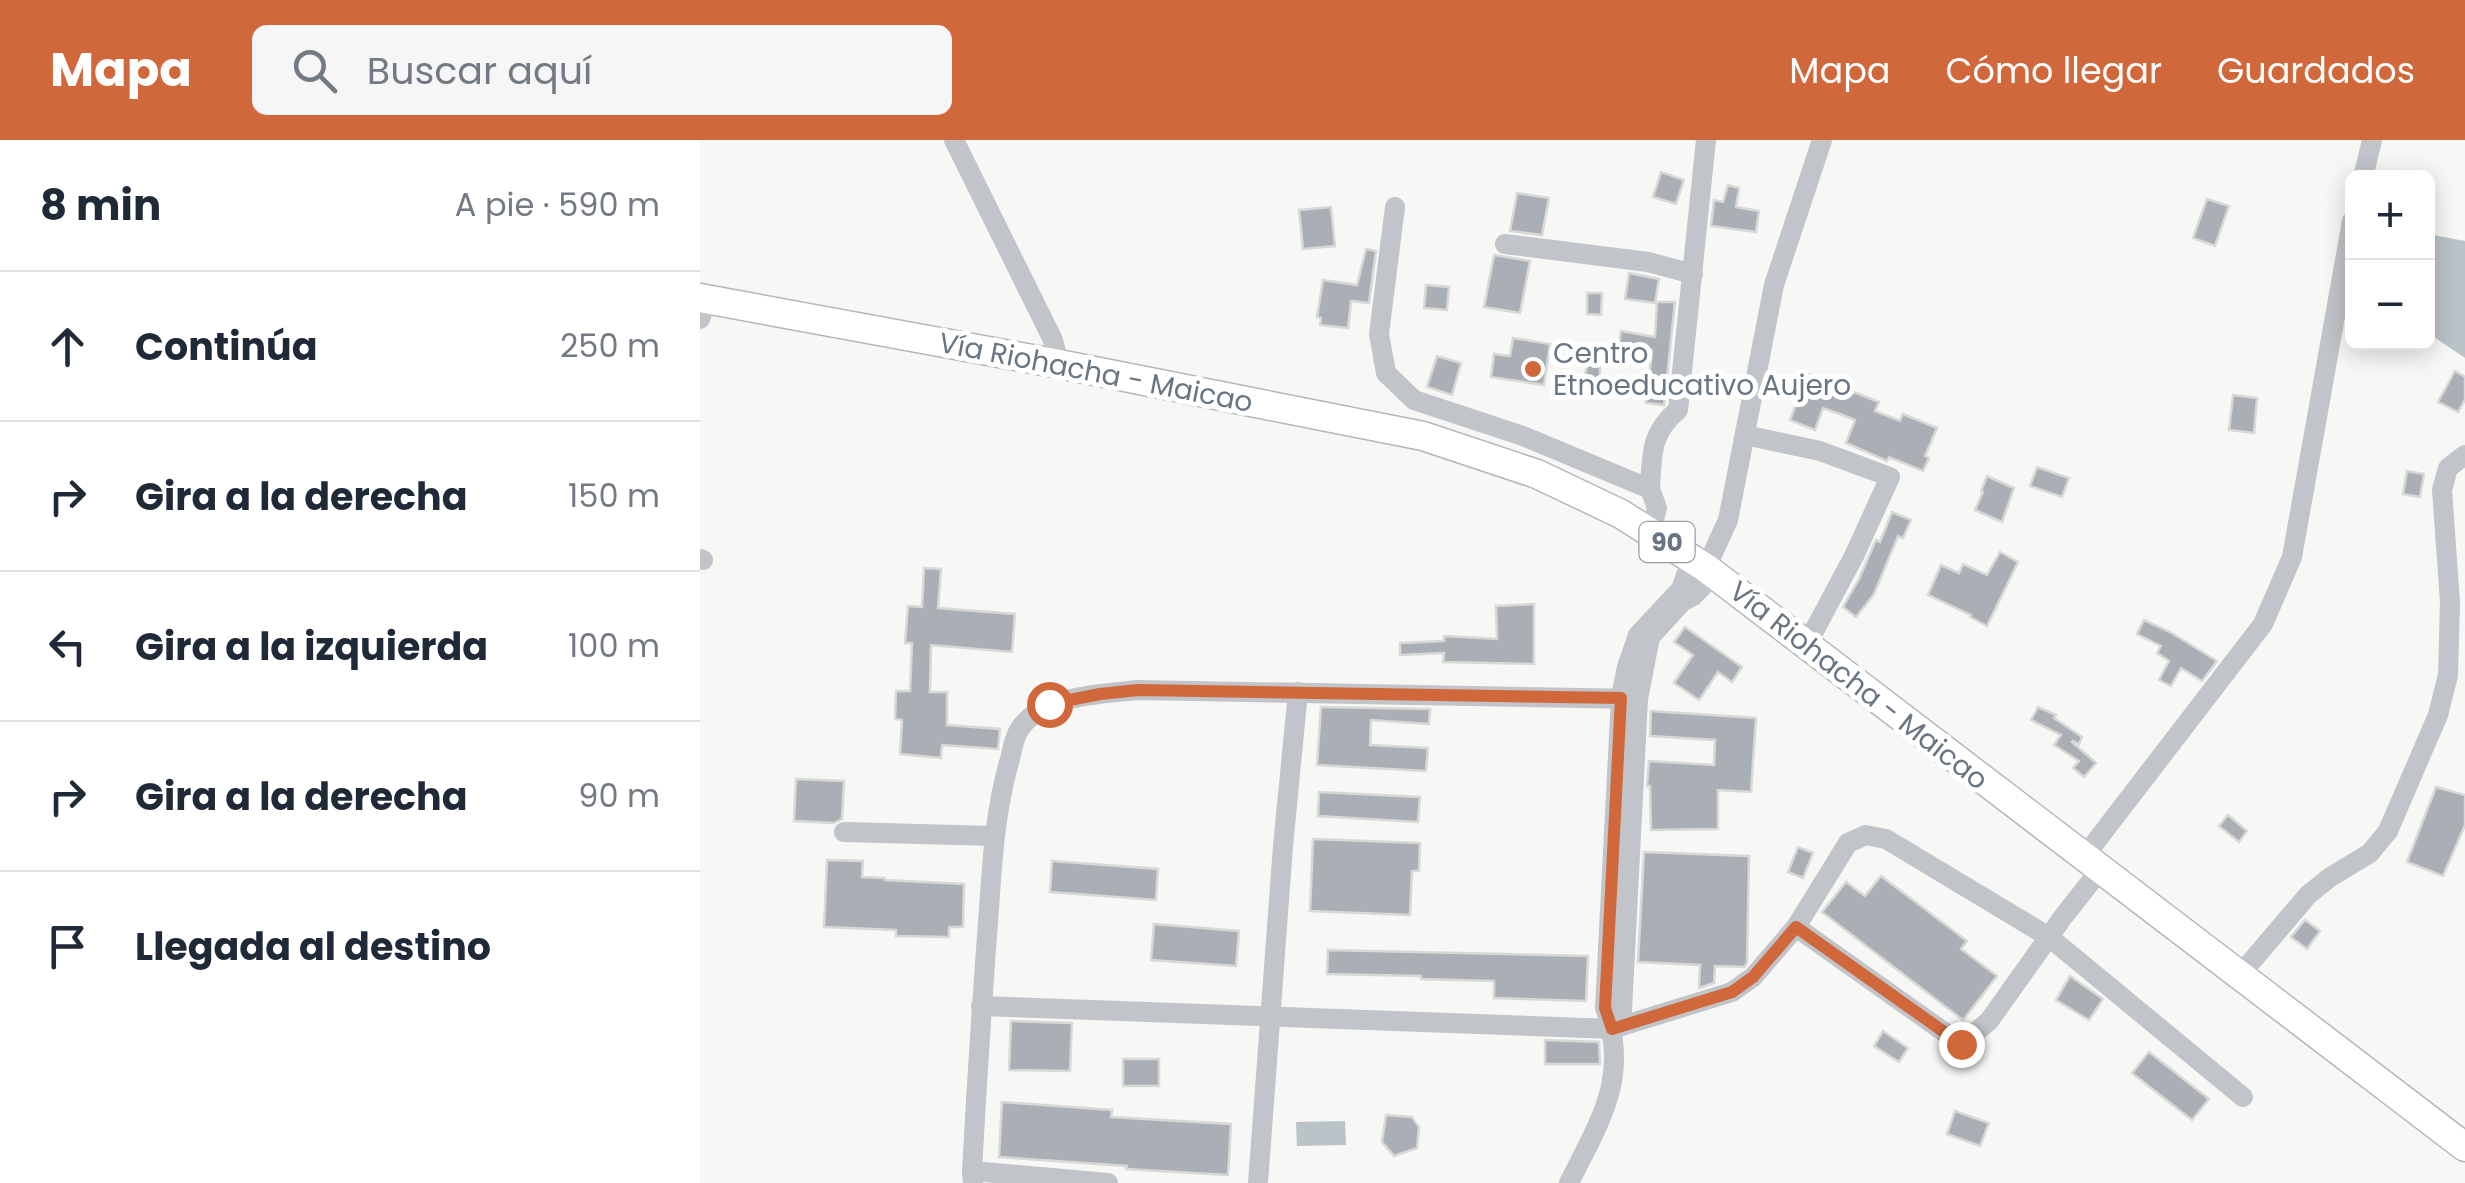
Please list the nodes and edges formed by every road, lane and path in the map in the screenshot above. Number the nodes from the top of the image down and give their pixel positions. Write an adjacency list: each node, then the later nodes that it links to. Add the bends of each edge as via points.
1 (954, 140): 11 (street, via 1053,340)
2 (1706, 140): 9 (street)
3 (1822, 140): 12 (street, via 1774,285)
4 (2372, 140): 5 (street)
5 (2365, 170)
6 (1395, 206): 14 (street, via 1379,334 1386,373 1414,400)
7 (1504, 244): 9 (street)
8 (2345, 260): 22 (street, via 2292,558 2263,624)
9 (1693, 274): 14 (street, via 1678,410 1662,423)
10 (702, 306): 11 (highway, Vía Riohacha - Maicao / 90)
11 (1058, 364): 15 (highway, Vía Riohacha - Maicao / 90, via 1423,436 1536,474)
12 (1745, 435): 16 (street, via 1728,520); 17 (street, via 1820,451 1890,477)
13 (2465, 455): 25 (street, via 2448,468 2442,490 2448,675 2388,831 2370,853 2308,896)
14 (1650, 489): 15 (street, via 1657,508)
15 (1651, 532): 16 (highway, Vía Riohacha - Maicao / 90)
16 (1704, 567): 17 (highway, Vía Riohacha - Maicao / 90); 19 (street, via 1687,592 1638,635 1627,667)
17 (1806, 644): 22 (highway, Vía Riohacha - Maicao / 90)
18 (1298, 692): 19 (street); 21 (street, via 1138,690 1049,704 1018,731); 27 (street)
19 (1630, 698): 28 (street, via 1605,1008)
20 (844, 832): 21 (street)
21 (994, 836): 26 (street)
22 (2092, 864): 24 (street); 25 (highway, Vía Riohacha - Maicao / 90)
23 (1796, 927): 24 (street, via 1848,842 1866,834 1886,839); 24 (street, via 1961,1044 1990,1021); 28 (street, via 1732,992)
24 (2048, 937): 29 (street)
25 (2239, 976): 30 (highway, Vía Riohacha - Maicao / 90)
26 (981, 1006): 27 (street); 31 (street)
27 (1271, 1017): 28 (street); 33 (street)
28 (1612, 1029): 34 (street, via 1607,1105)
29 (2243, 1097)
30 (2465, 1148)
31 (972, 1177): 32 (street)
32 (1108, 1183)
33 (1258, 1183)
34 (1570, 1183)

